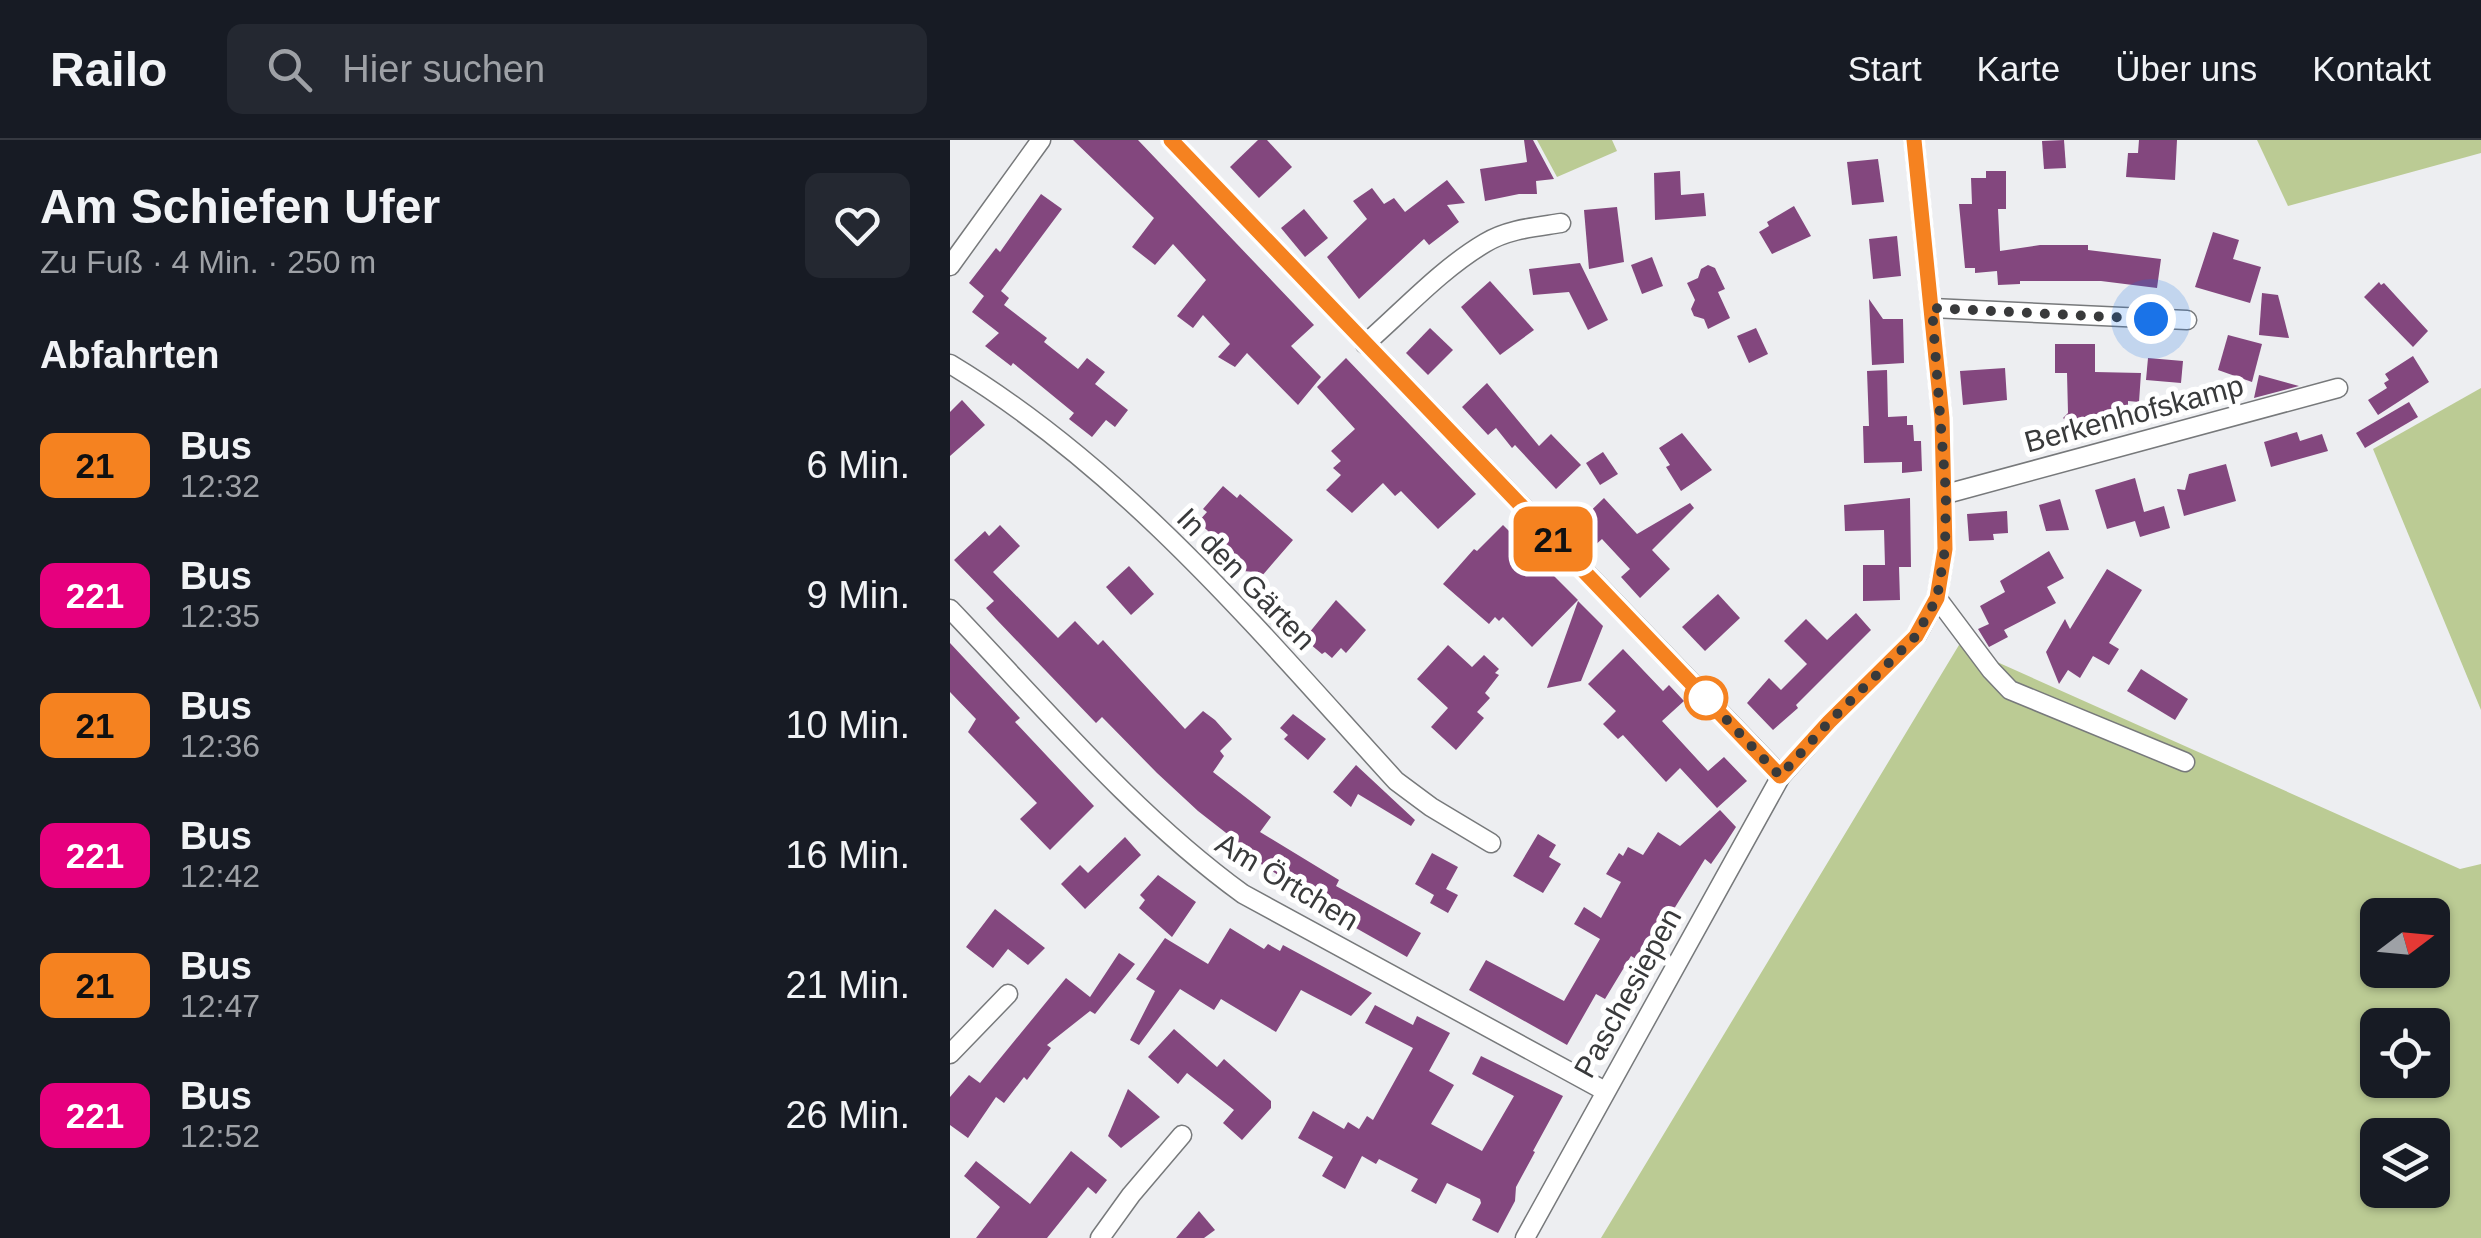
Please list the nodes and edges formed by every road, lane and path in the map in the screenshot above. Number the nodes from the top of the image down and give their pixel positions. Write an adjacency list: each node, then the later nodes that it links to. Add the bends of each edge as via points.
1 (1041, 140): 5 (street)
2 (1171, 140): 8 (street)
3 (1914, 140): 6 (street)
4 (1561, 224): 8 (street, via 1487,241)
5 (950, 266)
6 (1932, 308): 7 (street); 11 (street)
7 (2187, 320)
8 (1366, 344): 15 (street)
9 (950, 364): 16 (street, In den Gärten, via 1024,411 1124,493 1396,780)
10 (2338, 388): 11 (street, Berkenhofskamp)
11 (1946, 494): 12 (street)
12 (1937, 598): 14 (street, via 2010,690); 15 (street, via 1916,636)
13 (950, 609): 19 (street, Am Örtchen, via 1155,822 1243,894)
14 (2185, 762)
15 (1780, 776): 19 (street, Paschesiepen)
16 (1491, 843)
17 (1008, 994): 18 (street)
18 (950, 1054)
19 (1605, 1091): 22 (street, Paschesiepen)
20 (1182, 1135): 21 (street)
21 (1100, 1238)
22 (1525, 1238)

